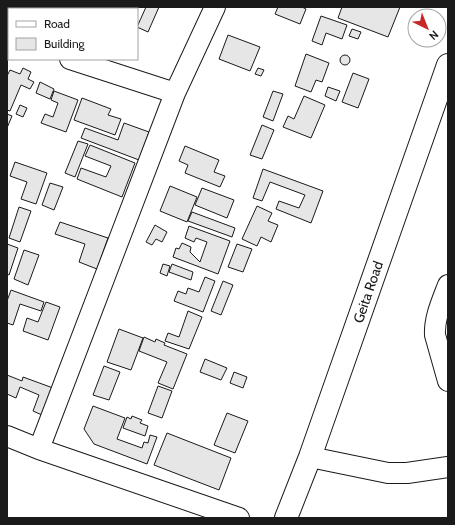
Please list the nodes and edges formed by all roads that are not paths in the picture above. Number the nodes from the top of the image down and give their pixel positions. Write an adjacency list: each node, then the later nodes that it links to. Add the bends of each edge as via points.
1 (215, 7): 4 (street)
2 (73, 60): 4 (street)
3 (448, 65): 9 (highway, Geita Road)
4 (175, 93): 8 (street)
5 (448, 285): 6 (street, via 435,327)
6 (448, 381)
7 (7, 436): 8 (street)
8 (39, 449): 11 (street)
9 (310, 456): 10 (street, via 388,474); 12 (highway, Geita Road)
10 (448, 467)
11 (239, 518)
12 (286, 518)

